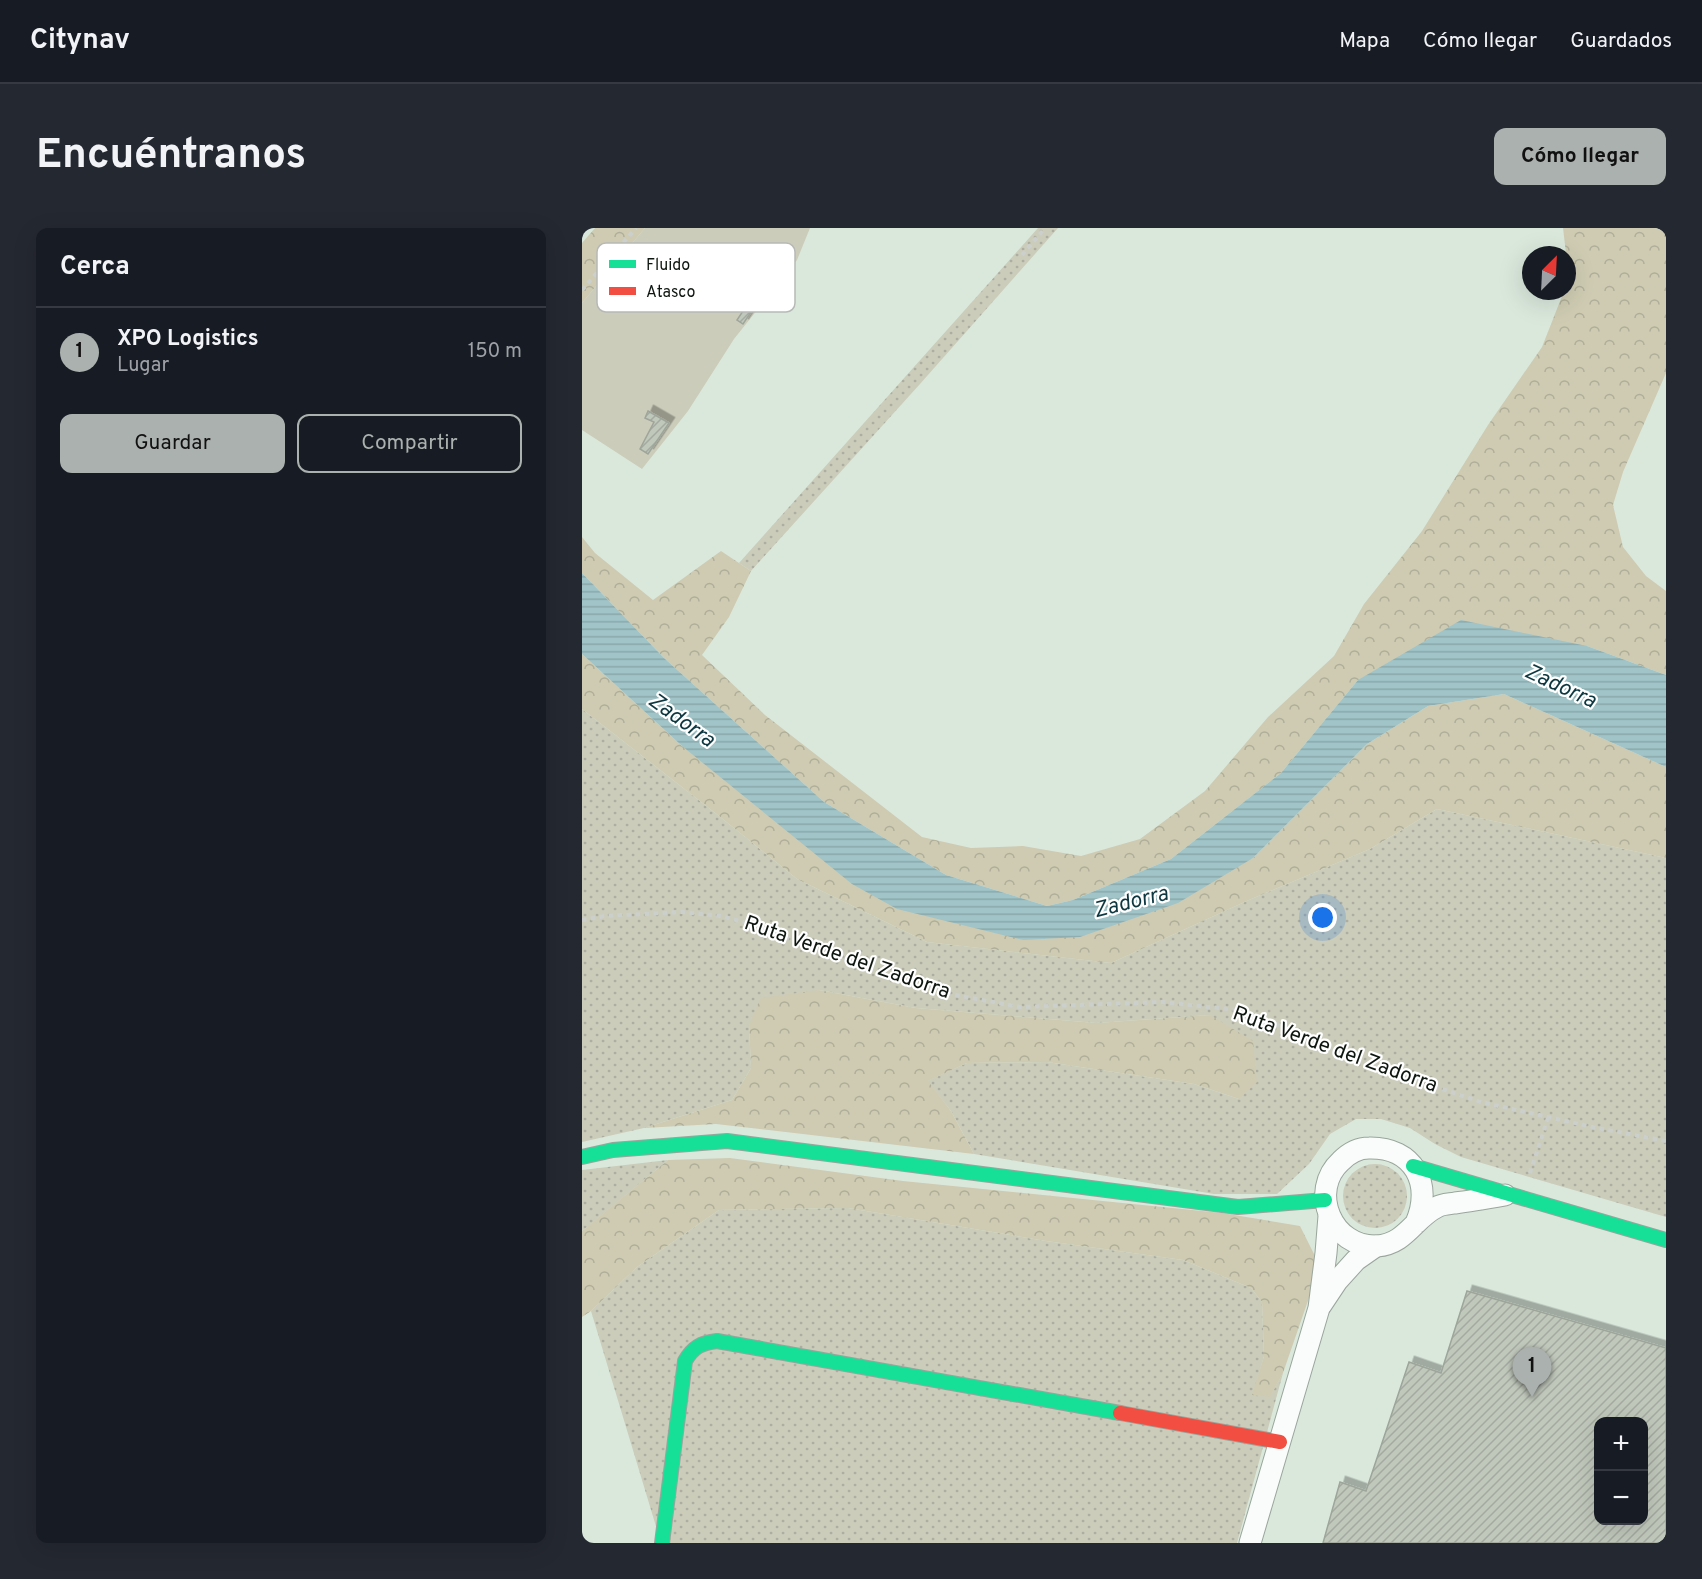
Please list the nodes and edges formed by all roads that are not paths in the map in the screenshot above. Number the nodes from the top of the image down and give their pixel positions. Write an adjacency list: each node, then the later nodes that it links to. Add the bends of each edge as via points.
1 (582, 1157): 4 (street, via 614,1150 727,1141 1238,1207)
2 (1413, 1166): 3 (street); 4 (street, via 1399,1154 1383,1148 1365,1148 1348,1154 1327,1182); 5 (street, via 1424,1194)
3 (1512, 1194): 5 (street, via 1437,1206); 6 (street)
4 (1327, 1208): 7 (street, via 1337,1229 1348,1239); 8 (street)
5 (1416, 1223): 7 (street, via 1406,1235)
6 (1666, 1240)
7 (1376, 1246): 8 (street, via 1356,1260)
8 (1319, 1308): 9 (street)
9 (1280, 1442): 10 (street, via 717,1341 701,1343 685,1361); 11 (street)
10 (662, 1543)
11 (1250, 1543)

